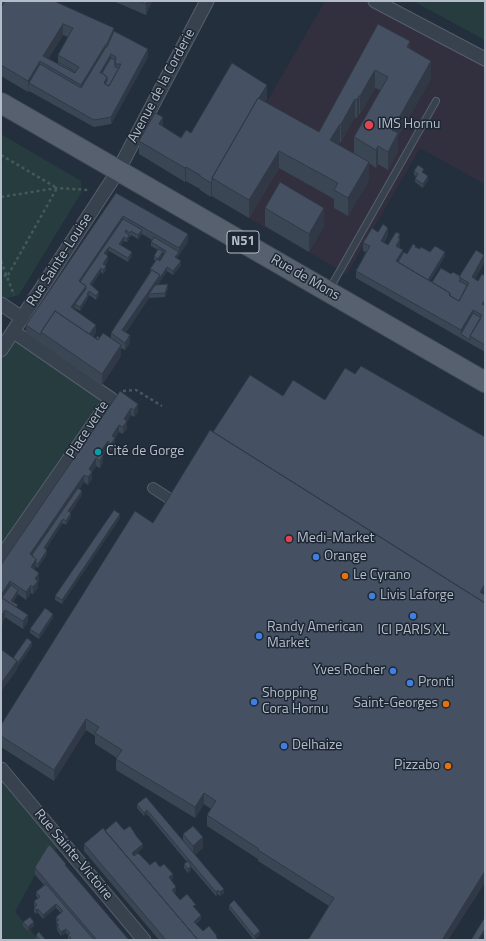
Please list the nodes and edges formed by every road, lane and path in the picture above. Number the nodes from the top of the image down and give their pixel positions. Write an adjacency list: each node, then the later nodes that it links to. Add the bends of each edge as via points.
1 (207, 1): 7 (street, Avenue de la Corderie)
2 (375, 1): 3 (street)
3 (485, 59)
4 (436, 101): 14 (lane)
5 (1, 103): 7 (main road, Rue de Mons / N51)
6 (1, 155): 8 (path)
7 (118, 171): 9 (street, Rue Sainte-Louise); 14 (main road, Rue de Mons / N51)
8 (57, 188): 9 (path); 10 (path); 13 (path)
9 (105, 191): 16 (street, Rue Sainte-Louise)
10 (1, 197)
11 (1, 261): 13 (path)
12 (1, 273): 13 (path)
13 (7, 277): 16 (path)
14 (328, 292): 19 (main road, Rue de Mons / N51)
15 (1, 304): 16 (street)
16 (22, 318): 17 (street, Rue Sainte-Louise)
17 (14, 332): 18 (street, Rue Sainte-Louise); 20 (street, Place verte)
18 (1, 350)
19 (485, 382)
20 (111, 399): 21 (path, via 121,391 136,390); 24 (street, Place verte)
21 (162, 406)
22 (153, 488): 23 (street)
23 (173, 501)
24 (1, 557)
25 (1, 769): 26 (street, Rue Sainte-Victoire)
26 (144, 940)

